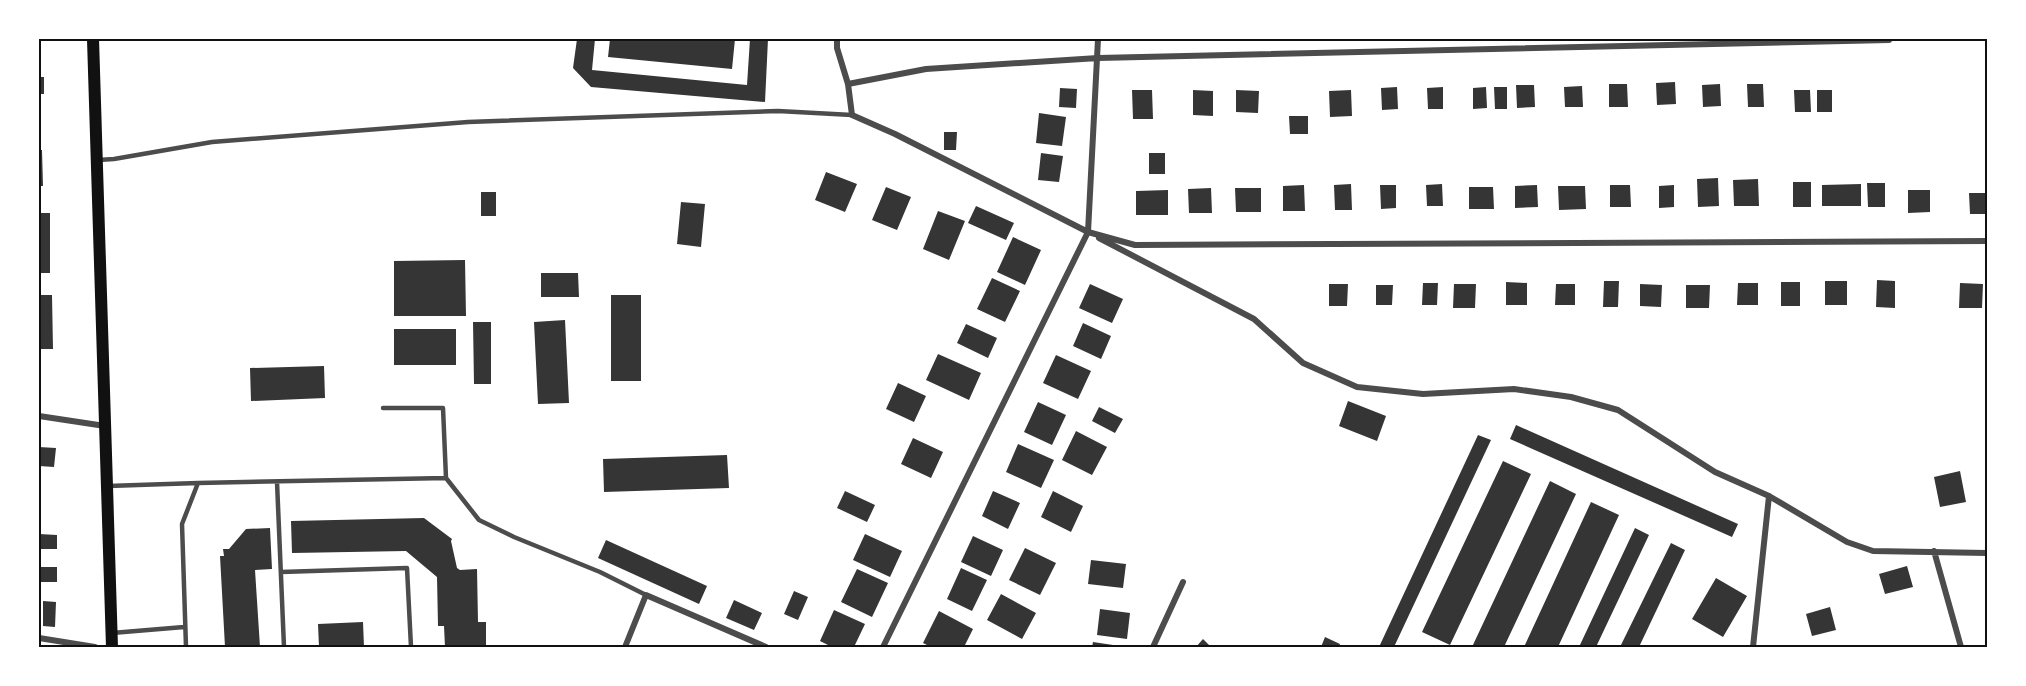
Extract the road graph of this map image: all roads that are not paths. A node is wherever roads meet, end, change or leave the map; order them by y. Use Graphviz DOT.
graph roads {
  1 [pos="93,39"];
  2 [pos="837,39"];
  3 [pos="1098,39"];
  4 [pos="1486,39"];
  5 [pos="1889,39"];
  6 [pos="1486,49"];
  7 [pos="1098,58"];
  8 [pos="848,84"];
  9 [pos="852,115"];
  10 [pos="96,160"];
  11 [pos="1088,232"];
  12 [pos="1987,241"];
  13 [pos="383,408"];
  14 [pos="39,416"];
  15 [pos="105,426"];
  16 [pos="446,478"];
  17 [pos="277,482"];
  18 [pos="198,483"];
  19 [pos="107,486"];
  20 [pos="1769,496"];
  21 [pos="1934,551"];
  22 [pos="1987,553"];
  23 [pos="281,572"];
  24 [pos="1183,582"];
  25 [pos="646,595"];
  26 [pos="184,627"];
  27 [pos="112,633"];
  28 [pos="39,638"];
  29 [pos="95,647"];
  30 [pos="112,647"];
  31 [pos="186,647"];
  32 [pos="284,647"];
  33 [pos="411,647"];
  34 [pos="626,647"];
  35 [pos="766,647"];
  36 [pos="883,647"];
  37 [pos="1153,647"];
  38 [pos="1753,647"];
  39 [pos="1961,647"];
  1 -- 10 [label="main road"];
  2 -- 8 [label="street"];
  3 -- 7 [label="street"];
  4 -- 6 [label="street"];
  5 -- 6 [label="street"];
  6 -- 7 [label="street"];
  7 -- 8 [label="street"];
  7 -- 11 [label="street"];
  8 -- 9 [label="street"];
  9 -- 10 [label="lane"];
  9 -- 11 [label="street"];
  10 -- 15 [label="main road"];
  11 -- 12 [label="street"];
  11 -- 20 [label="street"];
  11 -- 36 [label="street"];
  13 -- 16 [label="lane"];
  14 -- 15 [label="street"];
  15 -- 19 [label="main road"];
  16 -- 17 [label="lane"];
  16 -- 25 [label="lane"];
  17 -- 18 [label="lane"];
  17 -- 23 [label="lane"];
  18 -- 19 [label="lane"];
  18 -- 26 [label="lane"];
  19 -- 27 [label="main road"];
  20 -- 21 [label="street"];
  20 -- 38 [label="street"];
  21 -- 22 [label="street"];
  21 -- 39 [label="street"];
  23 -- 32 [label="lane"];
  23 -- 33 [label="lane"];
  24 -- 37 [label="street"];
  25 -- 34 [label="street"];
  25 -- 35 [label="street"];
  26 -- 27 [label="lane"];
  26 -- 31 [label="lane"];
  27 -- 30 [label="main road"];
  28 -- 29 [label="street"];
}
